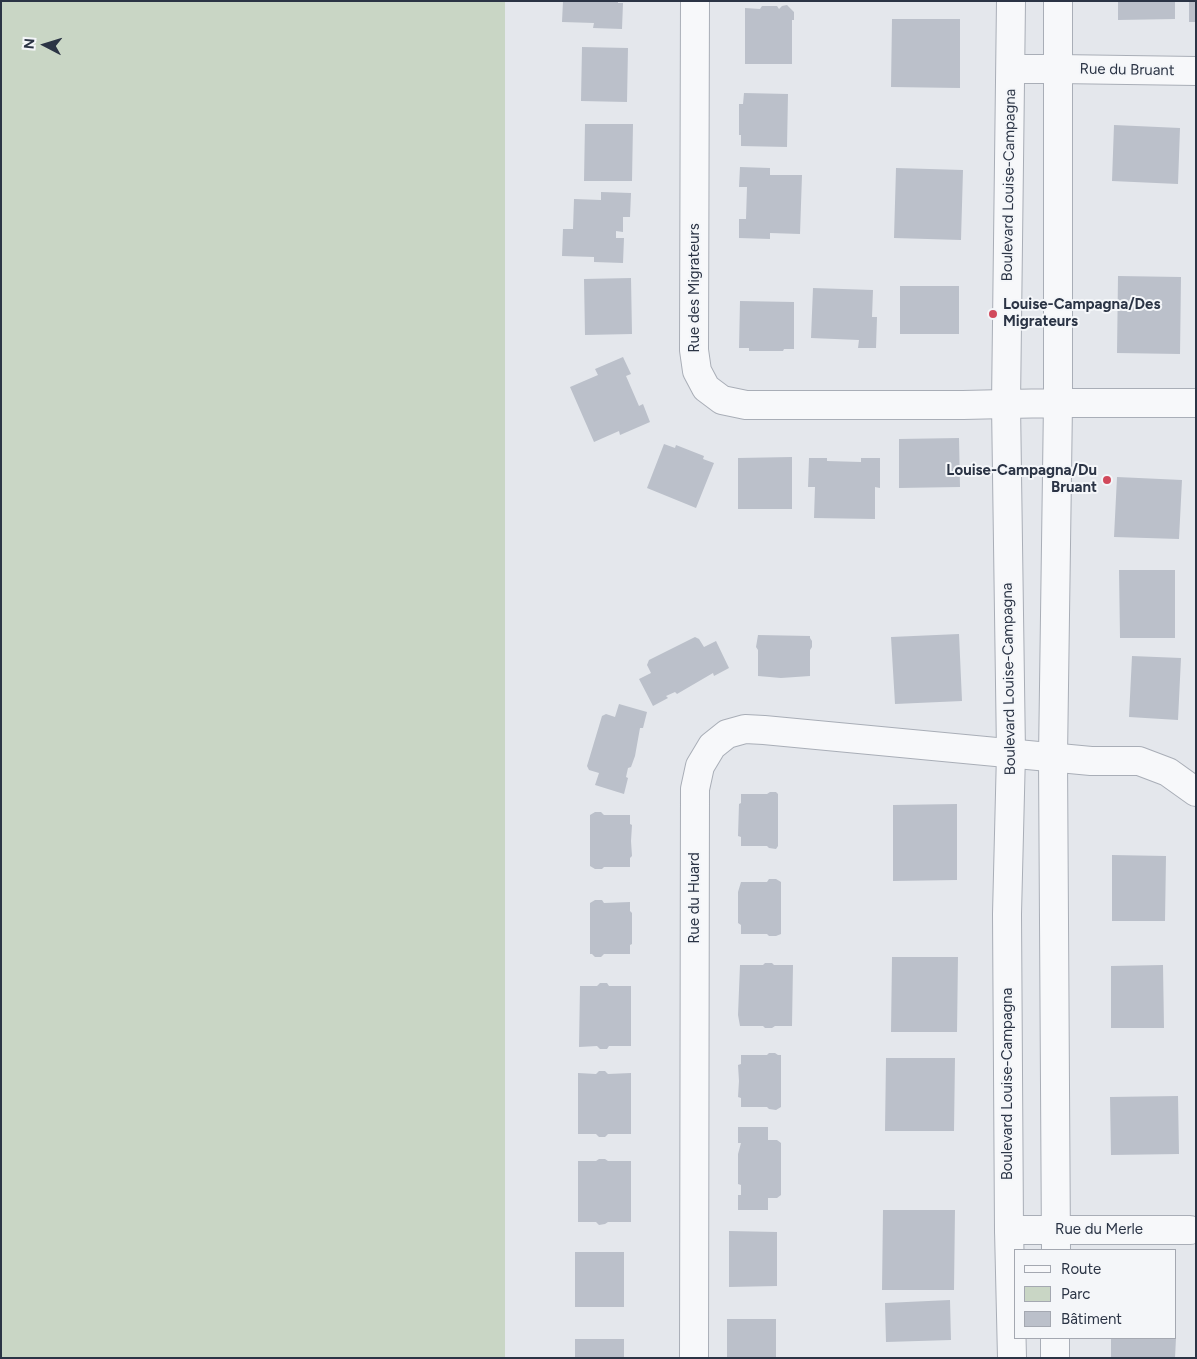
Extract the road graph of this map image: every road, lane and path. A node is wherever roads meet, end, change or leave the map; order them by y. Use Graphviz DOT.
graph roads {
  1 [pos="695,1"];
  2 [pos="1011,1"];
  3 [pos="1058,1"];
  4 [pos="1011,68"];
  5 [pos="1058,69"];
  6 [pos="1196,71"];
  7 [pos="1058,403"];
  8 [pos="1196,403"];
  9 [pos="1006,404"];
  10 [pos="1011,753"];
  11 [pos="1053,757"];
  12 [pos="1196,792"];
  13 [pos="1009,1230"];
  14 [pos="1190,1230"];
  15 [pos="1056,1240"];
  16 [pos="1055,1339"];
  17 [pos="694,1358"];
  18 [pos="1012,1358"];
  19 [pos="1055,1358"];
  1 -- 9 [label="street, Rue des Migrateurs"];
  2 -- 4 [label="street, Boulevard Louise-Campagna"];
  3 -- 5 [label="street"];
  4 -- 5 [label="street, Rue du Bruant"];
  4 -- 9 [label="street, Boulevard Louise-Campagna"];
  5 -- 6 [label="street, Rue du Bruant"];
  5 -- 7 [label="street"];
  7 -- 8 [label="street"];
  7 -- 9 [label="street, Rue des Migrateurs"];
  7 -- 11 [label="street"];
  9 -- 10 [label="street, Boulevard Louise-Campagna"];
  10 -- 11 [label="street, Rue du Huard"];
  10 -- 13 [label="street, Boulevard Louise-Campagna"];
  10 -- 17 [label="street, Rue du Huard"];
  11 -- 12 [label="street, Rue du Huard"];
  11 -- 15 [label="street"];
  13 -- 15 [label="street, Rue du Merle"];
  13 -- 18 [label="street, Boulevard Louise-Campagna"];
  14 -- 15 [label="street, Rue du Merle"];
  16 -- 19 [label="street"];
}
